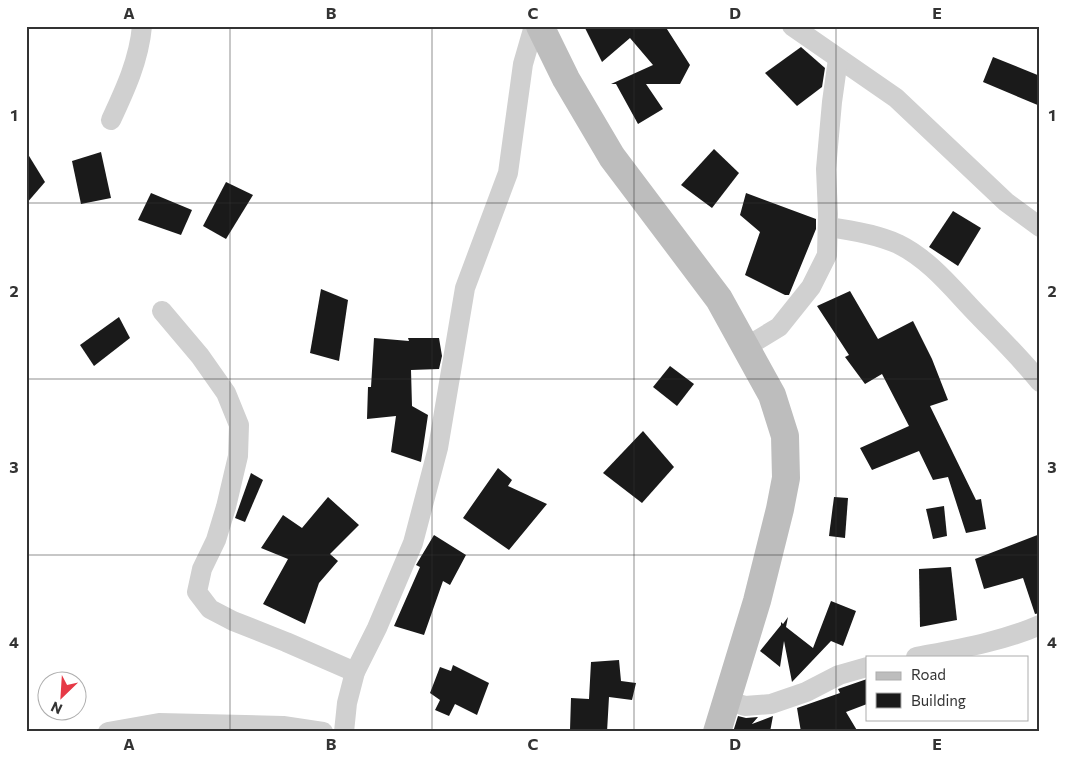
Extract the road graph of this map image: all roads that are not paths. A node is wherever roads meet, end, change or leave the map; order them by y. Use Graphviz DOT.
graph roads {
  1 [pos="142,26"];
  2 [pos="534,26"];
  3 [pos="540,26"];
  4 [pos="792,26"];
  5 [pos="838,59"];
  6 [pos="111,120"];
  7 [pos="828,227"];
  8 [pos="1040,227"];
  9 [pos="162,311"];
  10 [pos="746,347"];
  11 [pos="1040,382"];
  12 [pos="1040,626"];
  13 [pos="921,656"];
  14 [pos="866,667"];
  15 [pos="355,672"];
  16 [pos="726,700"];
  17 [pos="108,732"];
  18 [pos="323,732"];
  19 [pos="344,732"];
  20 [pos="717,732"];
  1 -- 6 [label="street"];
  2 -- 15 [label="street"];
  3 -- 10 [label="main road"];
  4 -- 5 [label="street"];
  5 -- 7 [label="street"];
  5 -- 8 [label="street"];
  7 -- 10 [label="street"];
  7 -- 11 [label="street"];
  9 -- 15 [label="street"];
  10 -- 16 [label="main road"];
  12 -- 13 [label="street"];
  14 -- 16 [label="street"];
  15 -- 19 [label="street"];
  16 -- 20 [label="main road"];
  17 -- 18 [label="street"];
}
